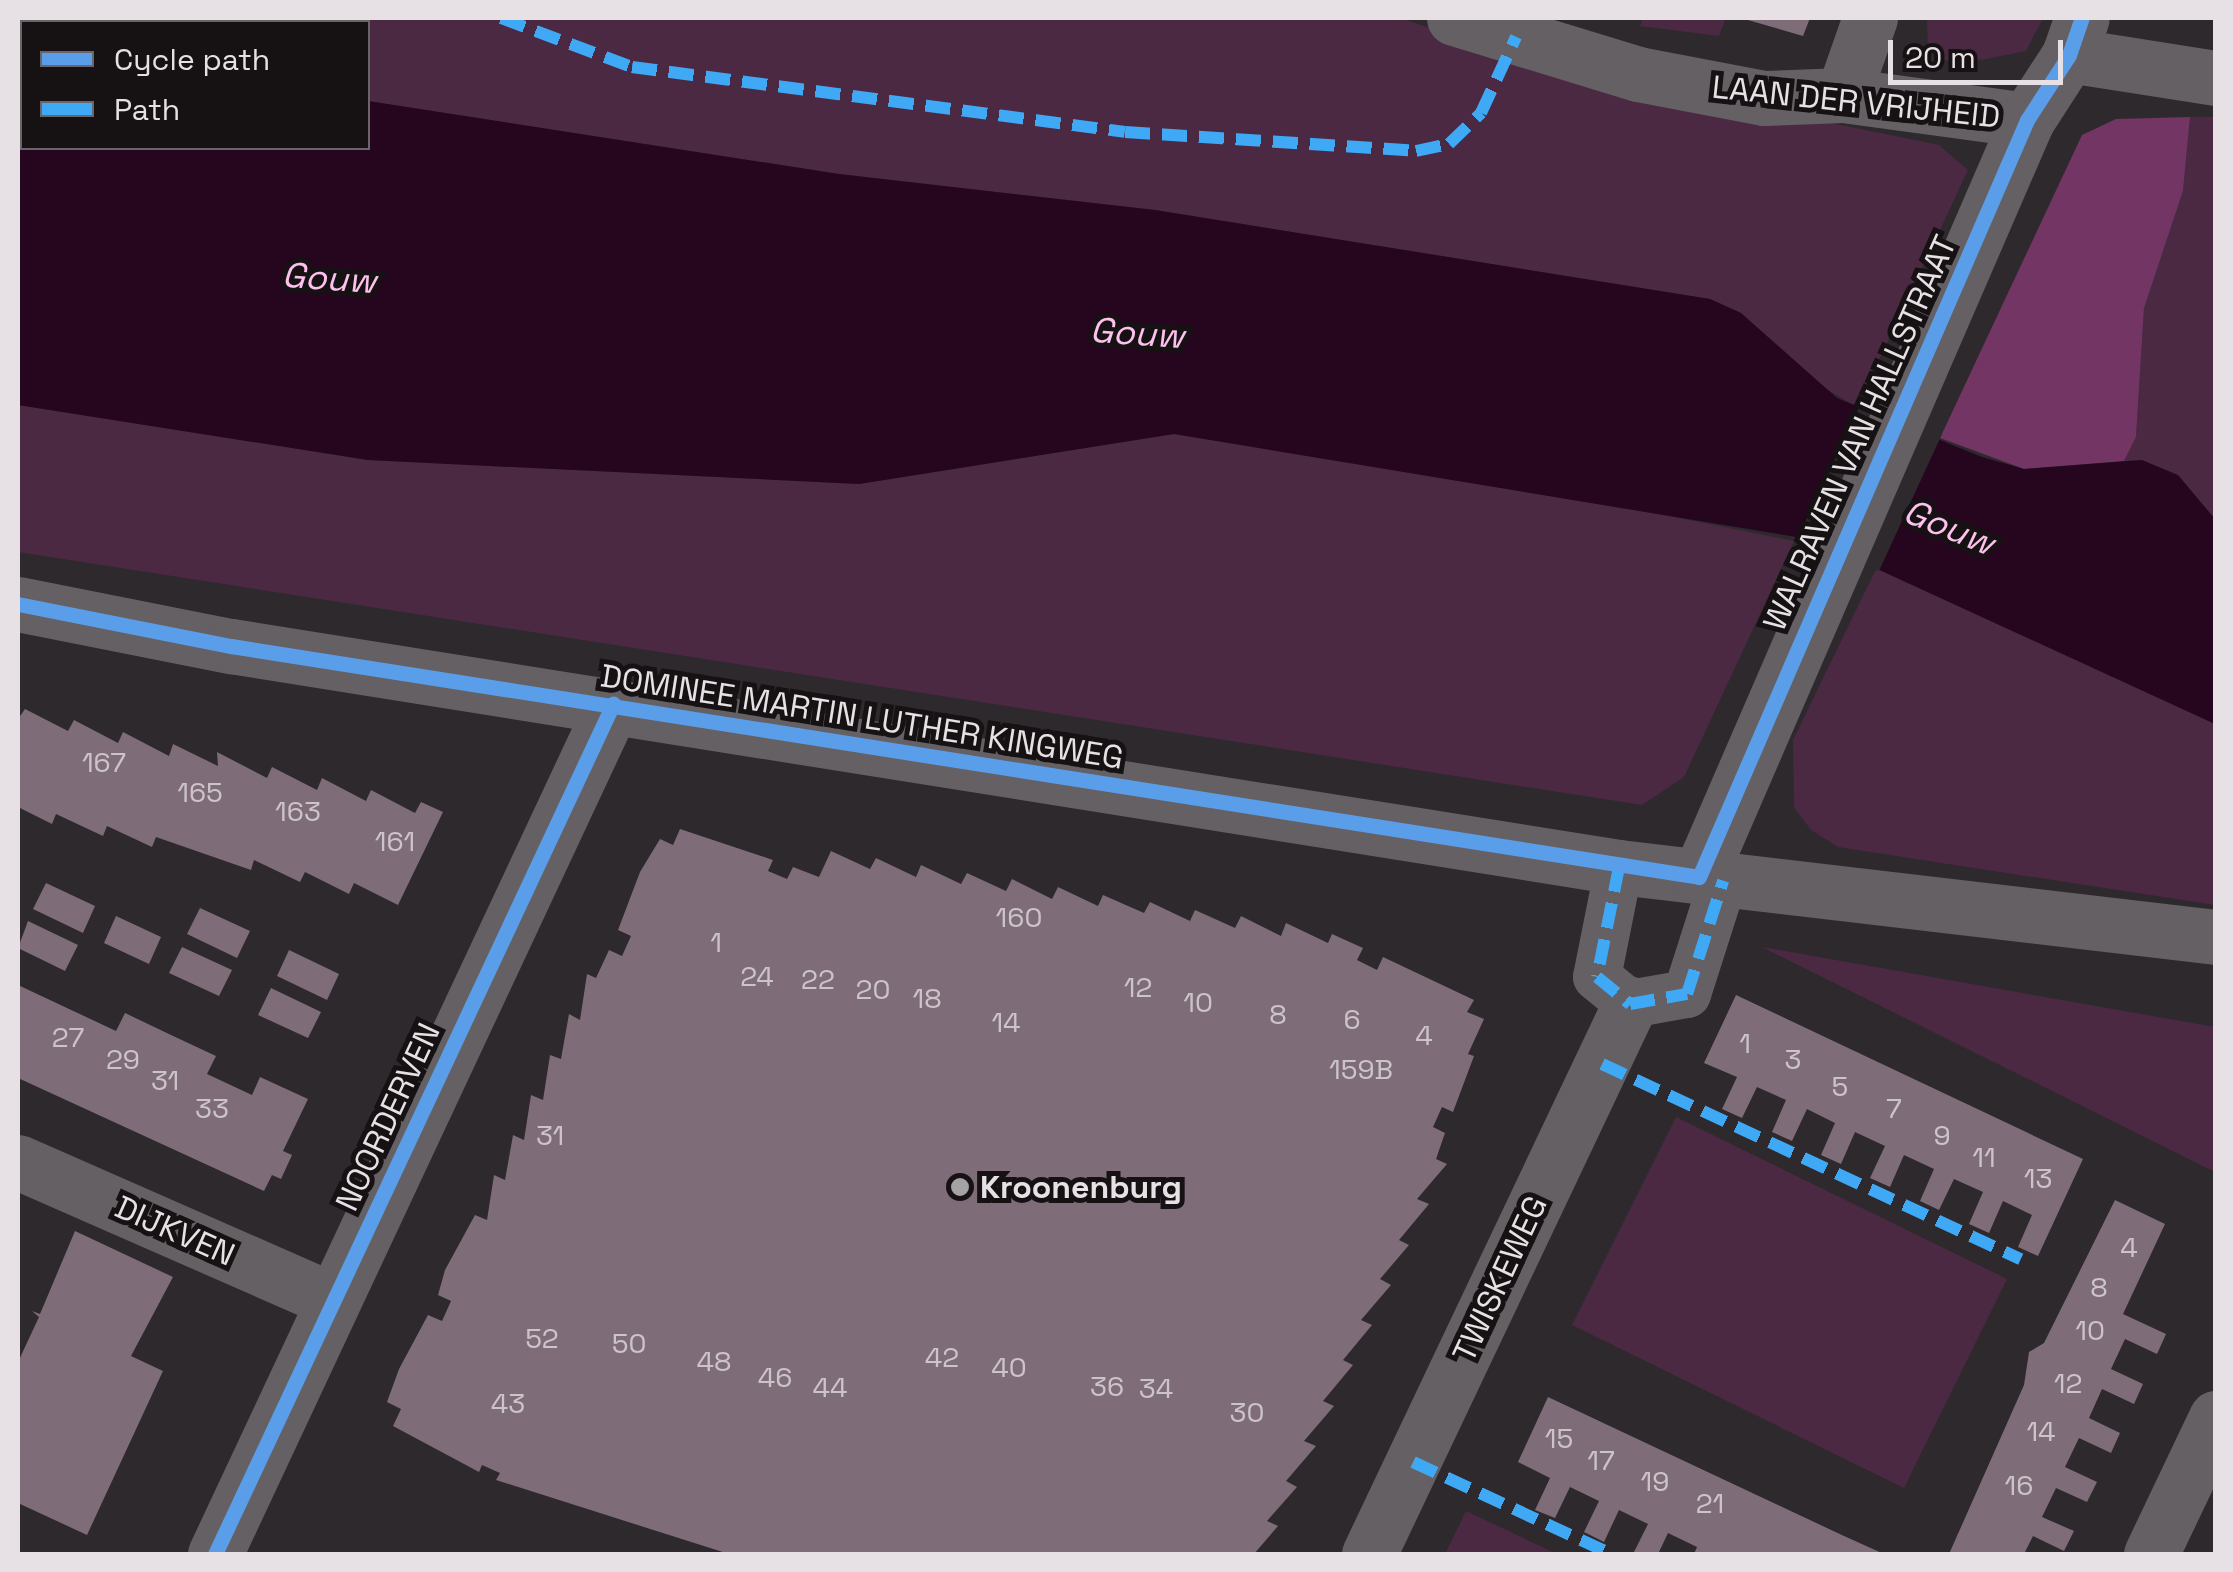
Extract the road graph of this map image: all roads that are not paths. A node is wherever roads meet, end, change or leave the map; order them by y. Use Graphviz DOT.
graph roads {
  1 [pos="1454,18"];
  2 [pos="1870,18"];
  3 [pos="2075,36"];
  4 [pos="2216,78"];
  5 [pos="1843,95"];
  6 [pos="2027,120"];
  7 [pos="18,604"];
  8 [pos="612,704"];
  9 [pos="1619,867"];
  10 [pos="1711,879"];
  11 [pos="2216,937"];
  12 [pos="1630,1004"];
  13 [pos="18,1162"];
  14 [pos="332,1300"];
  15 [pos="2216,1418"];
  16 [pos="215,1554"];
  17 [pos="1369,1554"];
  18 [pos="2151,1554"];
  1 -- 5 [label="street, LAAN DER VRIJHEID"];
  2 -- 5 [label="street"];
  3 -- 4 [label="street"];
  3 -- 6 [label="street, WALRAVEN VAN HALLSTRAAT"];
  5 -- 6 [label="street, LAAN DER VRIJHEID"];
  6 -- 10 [label="street, WALRAVEN VAN HALLSTRAAT"];
  7 -- 8 [label="street, DOMINEE MARTIN LUTHER KINGWEG"];
  8 -- 9 [label="street, DOMINEE MARTIN LUTHER KINGWEG"];
  8 -- 14 [label="street, NOORDERVEN"];
  9 -- 10 [label="street, DOMINEE MARTIN LUTHER KINGWEG"];
  9 -- 12 [label="street"];
  10 -- 11 [label="street, DOMINEE MARTIN LUTHER KINGWEG"];
  10 -- 12 [label="street"];
  12 -- 17 [label="street, TWISKEWEG"];
  13 -- 14 [label="street, DIJKVEN"];
  14 -- 16 [label="street, NOORDERVEN"];
  15 -- 18 [label="street"];
}
